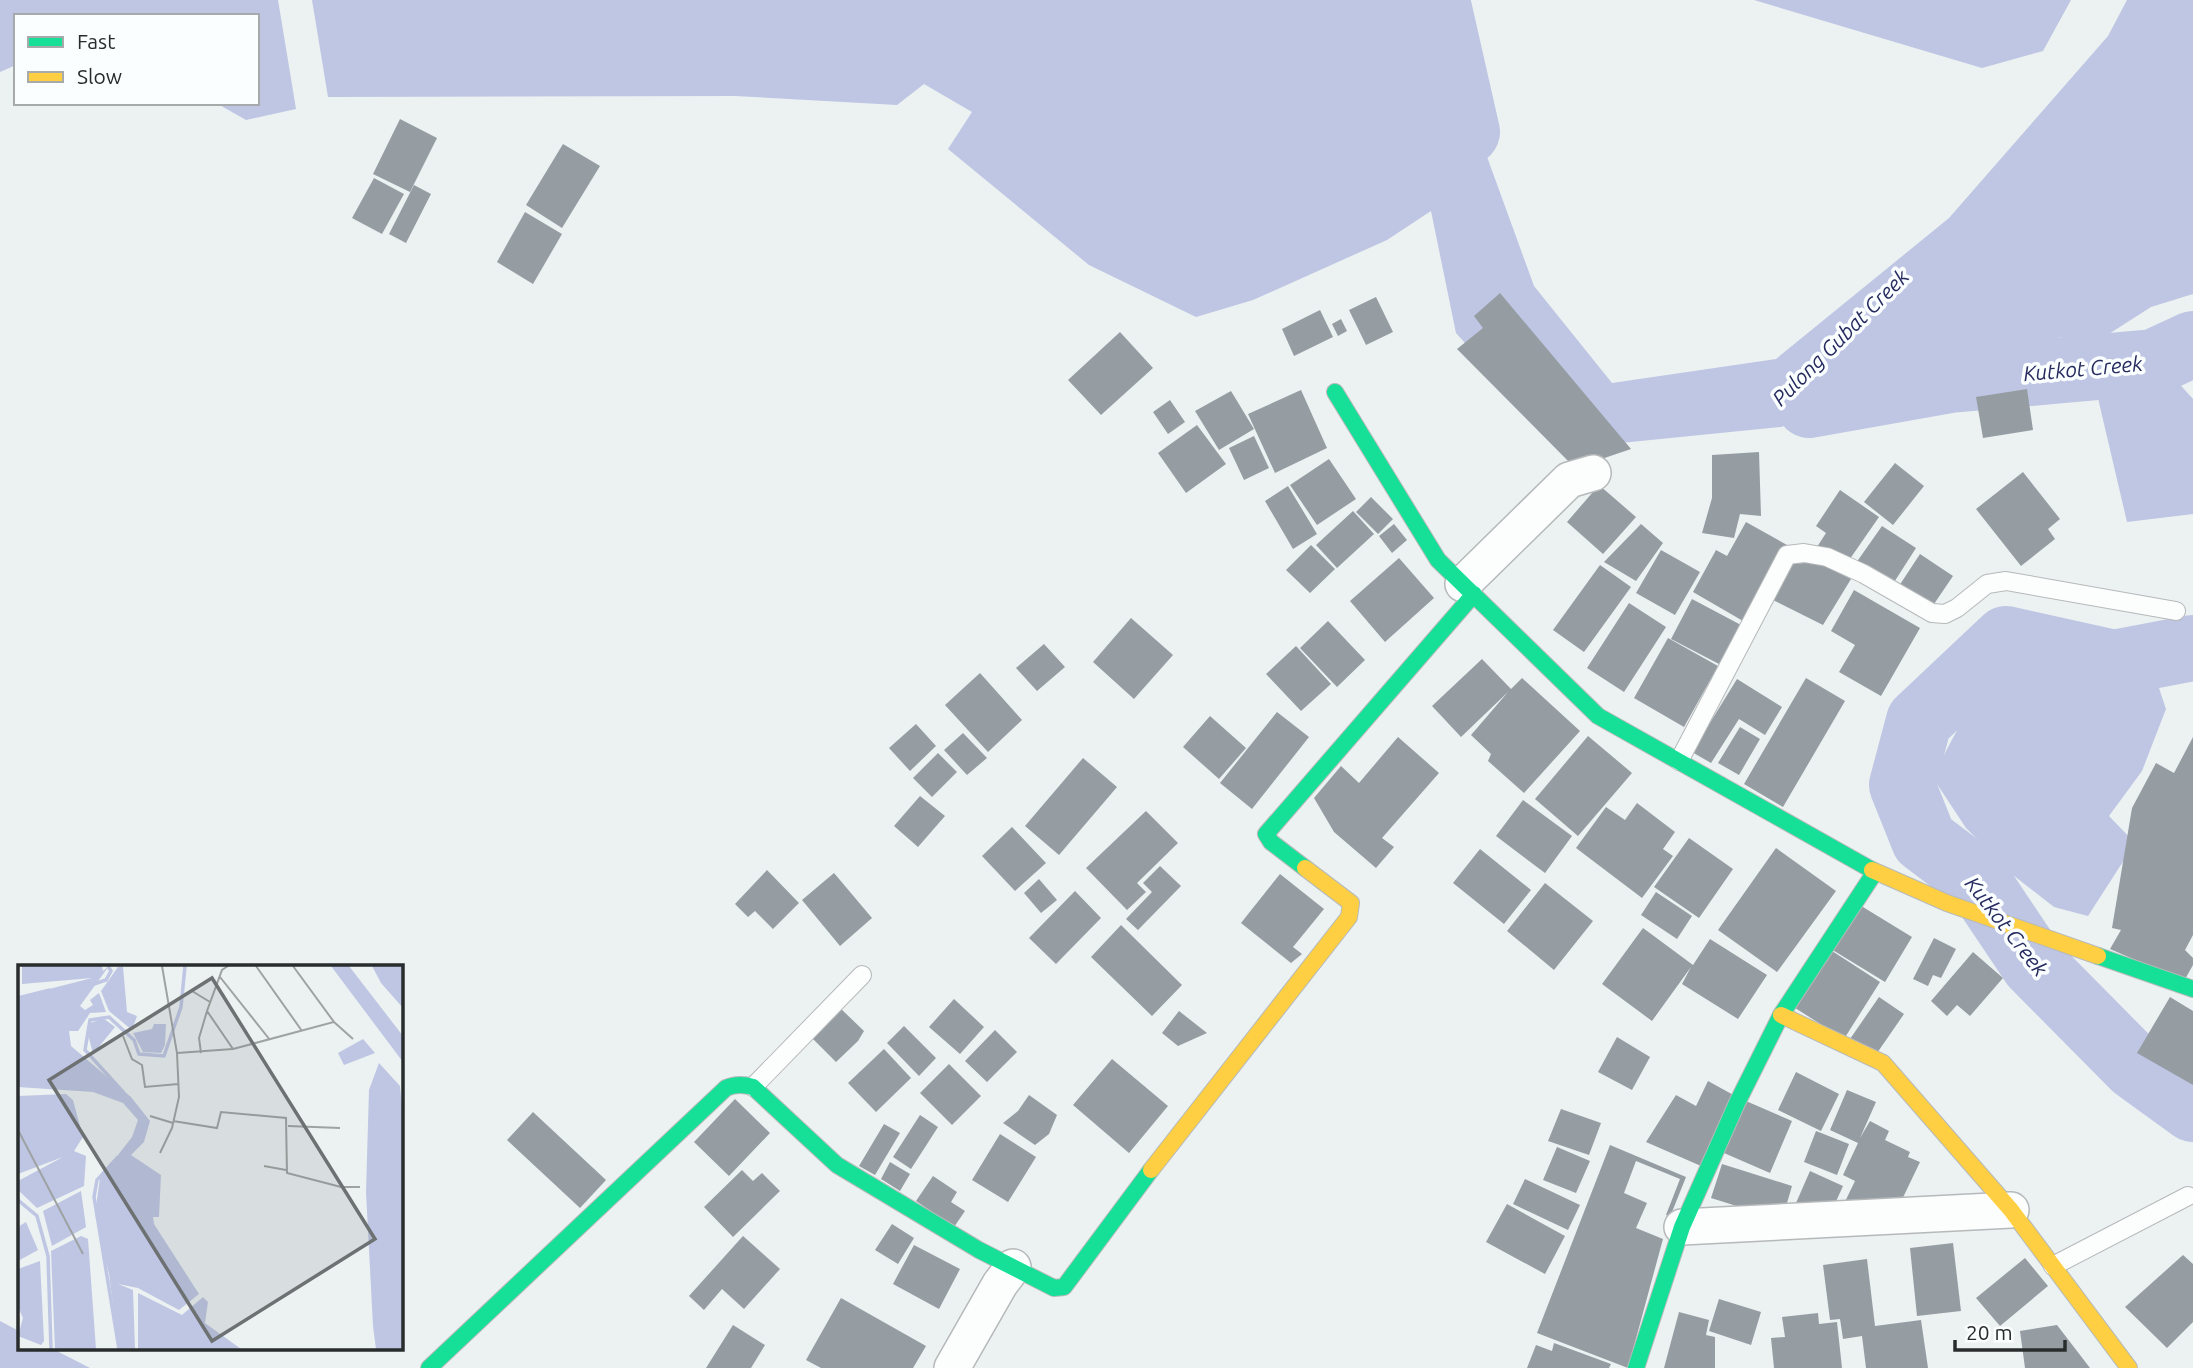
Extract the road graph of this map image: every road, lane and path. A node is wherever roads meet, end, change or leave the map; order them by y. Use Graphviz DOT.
graph roads {
  1 [pos="1335,392"];
  2 [pos="1592,473"];
  3 [pos="1468,589"];
  4 [pos="2176,611"];
  5 [pos="1679,761"];
  6 [pos="1874,872"];
  7 [pos="862,975"];
  8 [pos="2191,988"];
  9 [pos="1781,1015"];
  10 [pos="753,1087"];
  11 [pos="2188,1196"];
  12 [pos="2011,1210"];
  13 [pos="1682,1227"];
  14 [pos="2053,1266"];
  15 [pos="1013,1267"];
  16 [pos="429,1368"];
  17 [pos="952,1368"];
  18 [pos="1636,1368"];
  19 [pos="2129,1368"];
  1 -- 3 [label="street"];
  2 -- 3 [label="street"];
  3 -- 5 [label="street"];
  3 -- 15 [label="street"];
  4 -- 5 [label="lane"];
  5 -- 6 [label="street"];
  6 -- 8 [label="street"];
  6 -- 9 [label="street"];
  7 -- 10 [label="lane"];
  9 -- 12 [label="street"];
  9 -- 13 [label="street"];
  10 -- 15 [label="street"];
  10 -- 16 [label="street"];
  11 -- 14 [label="lane"];
  12 -- 13 [label="street"];
  12 -- 14 [label="street"];
  13 -- 18 [label="street"];
  14 -- 19 [label="street"];
  15 -- 17 [label="street"];
}
